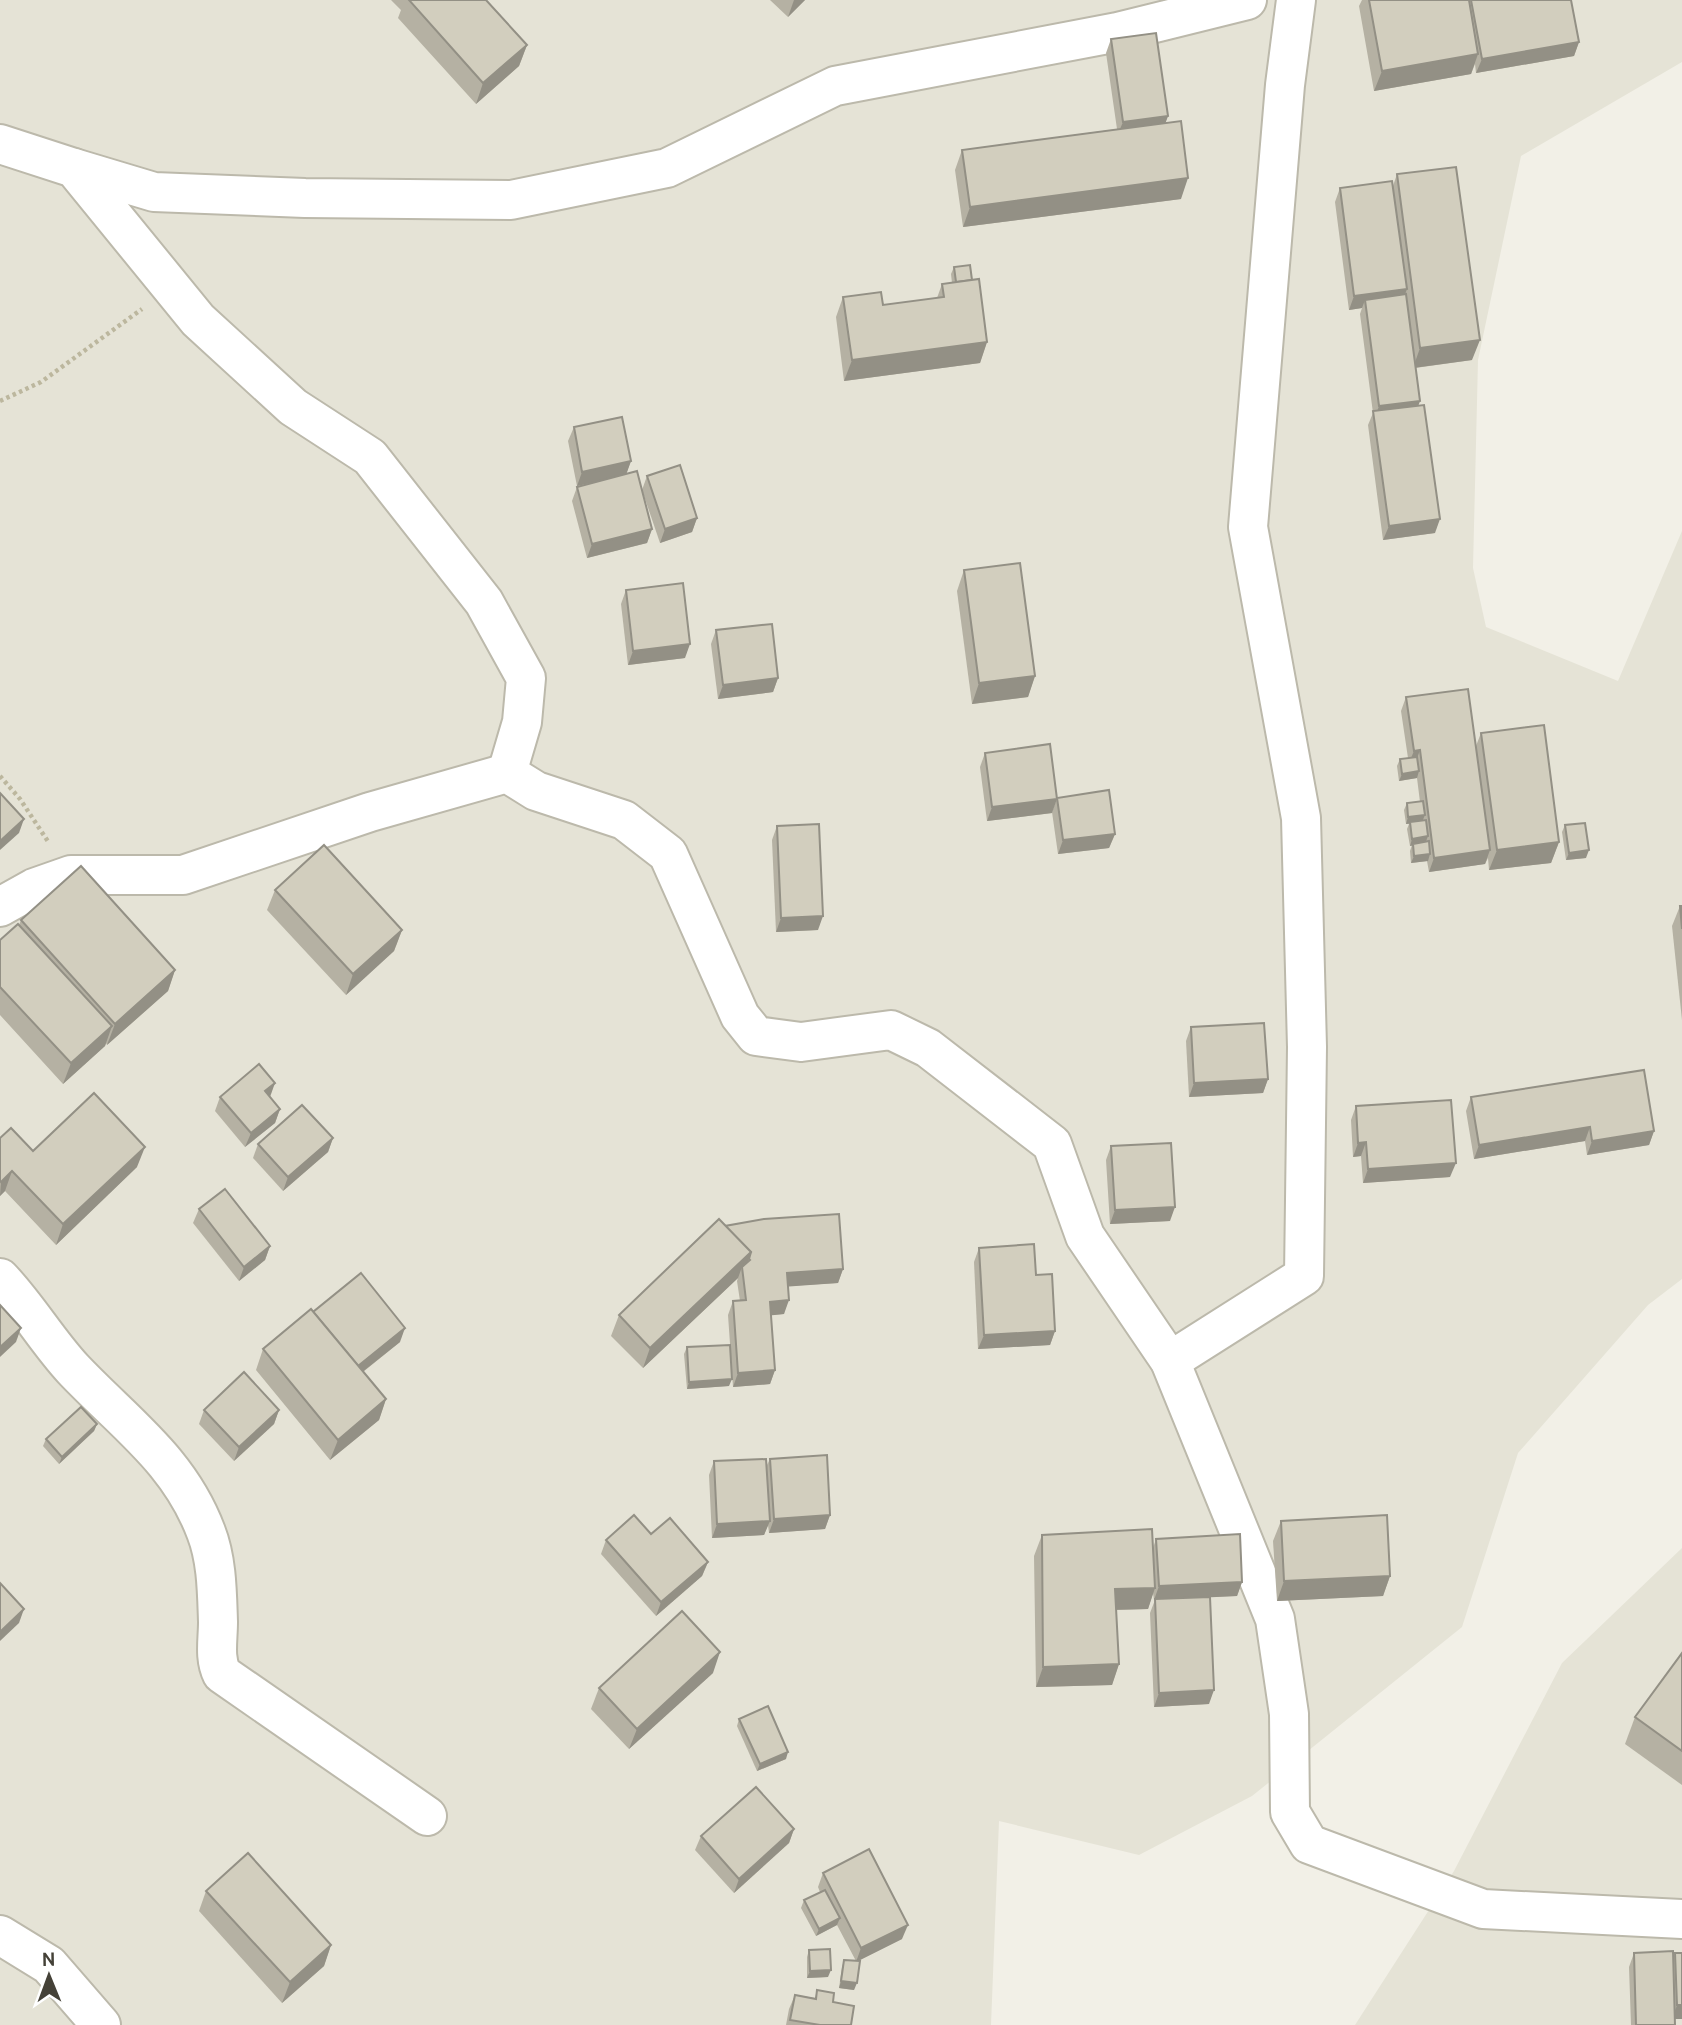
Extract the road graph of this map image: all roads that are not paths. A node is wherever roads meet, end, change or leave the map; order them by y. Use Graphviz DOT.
graph roads {
  1 [pos="1247,0"];
  2 [pos="1296,0"];
  3 [pos="0,144"];
  4 [pos="74,168"];
  5 [pos="506,773"];
  6 [pos="0,907"];
  7 [pos="0,1278"];
  8 [pos="1170,1361"];
  9 [pos="427,1816"];
  10 [pos="1682,1919"];
  11 [pos="0,1935"];
  12 [pos="101,2025"];
  1 -- 4 [label="street"];
  2 -- 8 [label="street"];
  3 -- 4 [label="street"];
  4 -- 5 [label="street"];
  5 -- 6 [label="street"];
  5 -- 8 [label="street"];
  7 -- 9 [label="street"];
  8 -- 10 [label="street"];
  11 -- 12 [label="street"];
}
